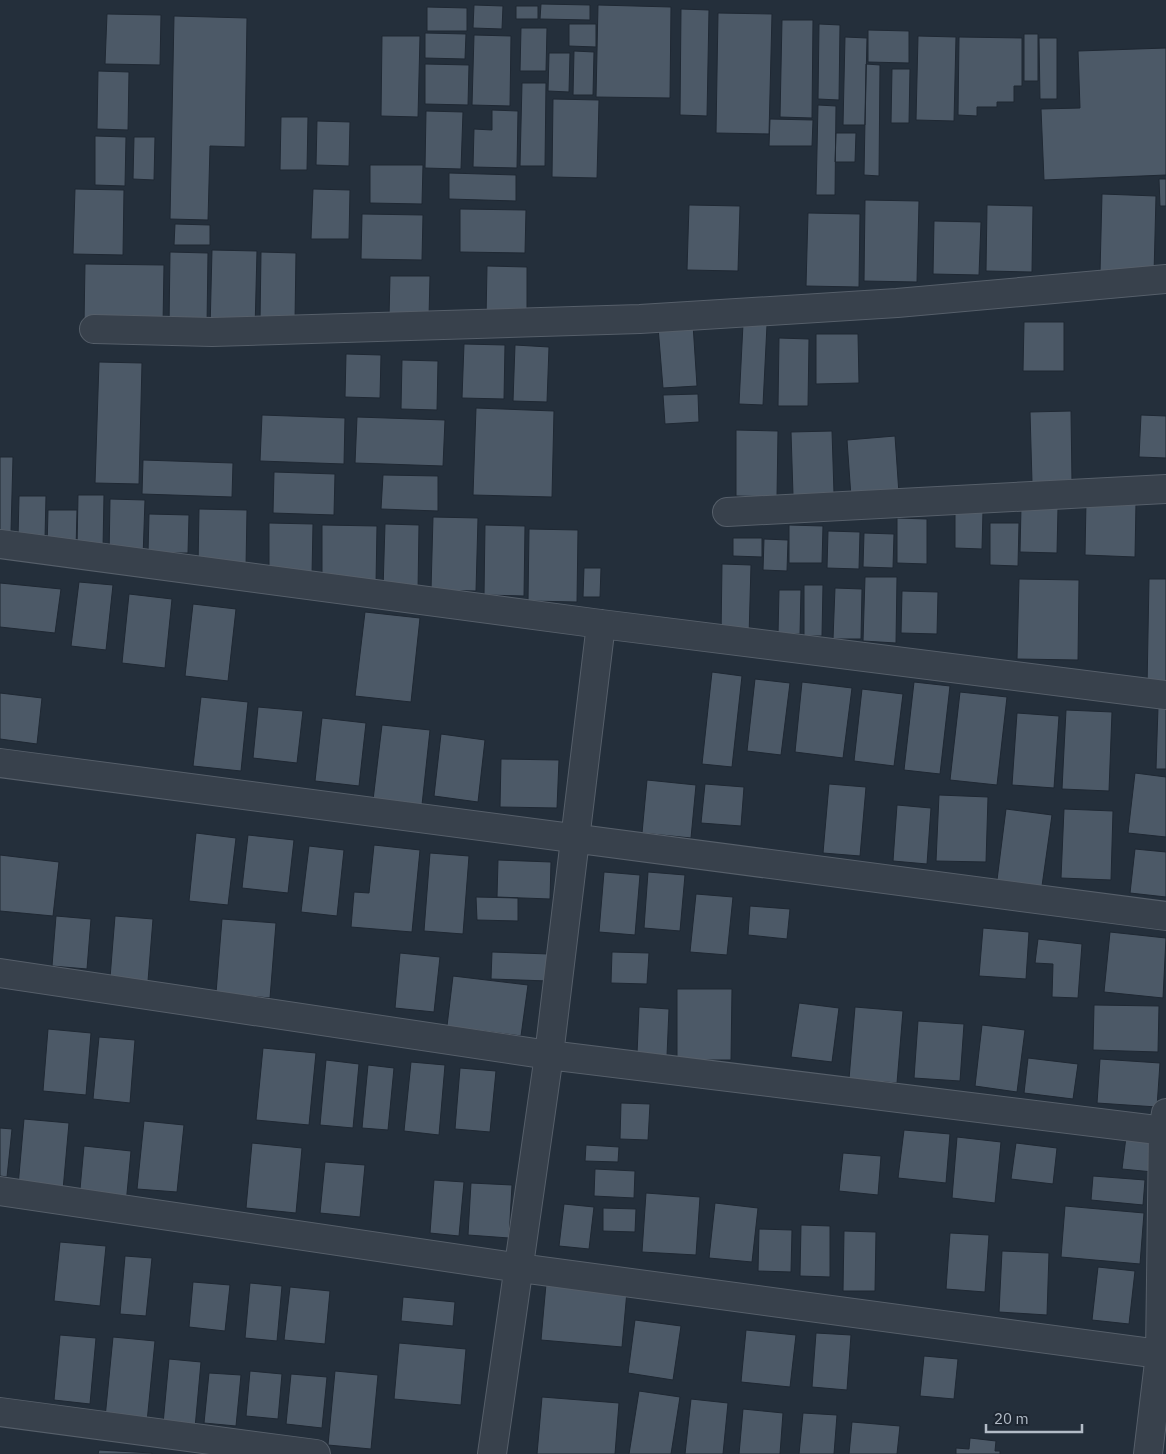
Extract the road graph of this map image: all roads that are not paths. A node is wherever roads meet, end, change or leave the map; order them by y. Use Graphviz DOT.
graph roads {
  1 [pos="1166,279"];
  2 [pos="94,329"];
  3 [pos="1166,489"];
  4 [pos="727,512"];
  5 [pos="0,544"];
  6 [pos="601,624"];
  7 [pos="1166,695"];
  8 [pos="0,763"];
  9 [pos="577,838"];
  10 [pos="1166,916"];
  11 [pos="0,973"];
  12 [pos="549,1055"];
  13 [pos="1165,1124"];
  14 [pos="0,1191"];
  15 [pos="520,1268"];
  16 [pos="1163,1355"];
  17 [pos="0,1412"];
  18 [pos="316,1454"];
  19 [pos="492,1454"];
  20 [pos="1148,1454"];
  1 -- 2 [label="street"];
  3 -- 4 [label="street"];
  5 -- 6 [label="street"];
  6 -- 7 [label="street"];
  6 -- 9 [label="street"];
  8 -- 9 [label="street"];
  9 -- 10 [label="street"];
  9 -- 12 [label="street"];
  11 -- 12 [label="street"];
  12 -- 13 [label="street"];
  12 -- 15 [label="street"];
  13 -- 16 [label="street"];
  14 -- 15 [label="street"];
  15 -- 16 [label="street"];
  15 -- 19 [label="street"];
  16 -- 20 [label="street"];
  17 -- 18 [label="street"];
}
